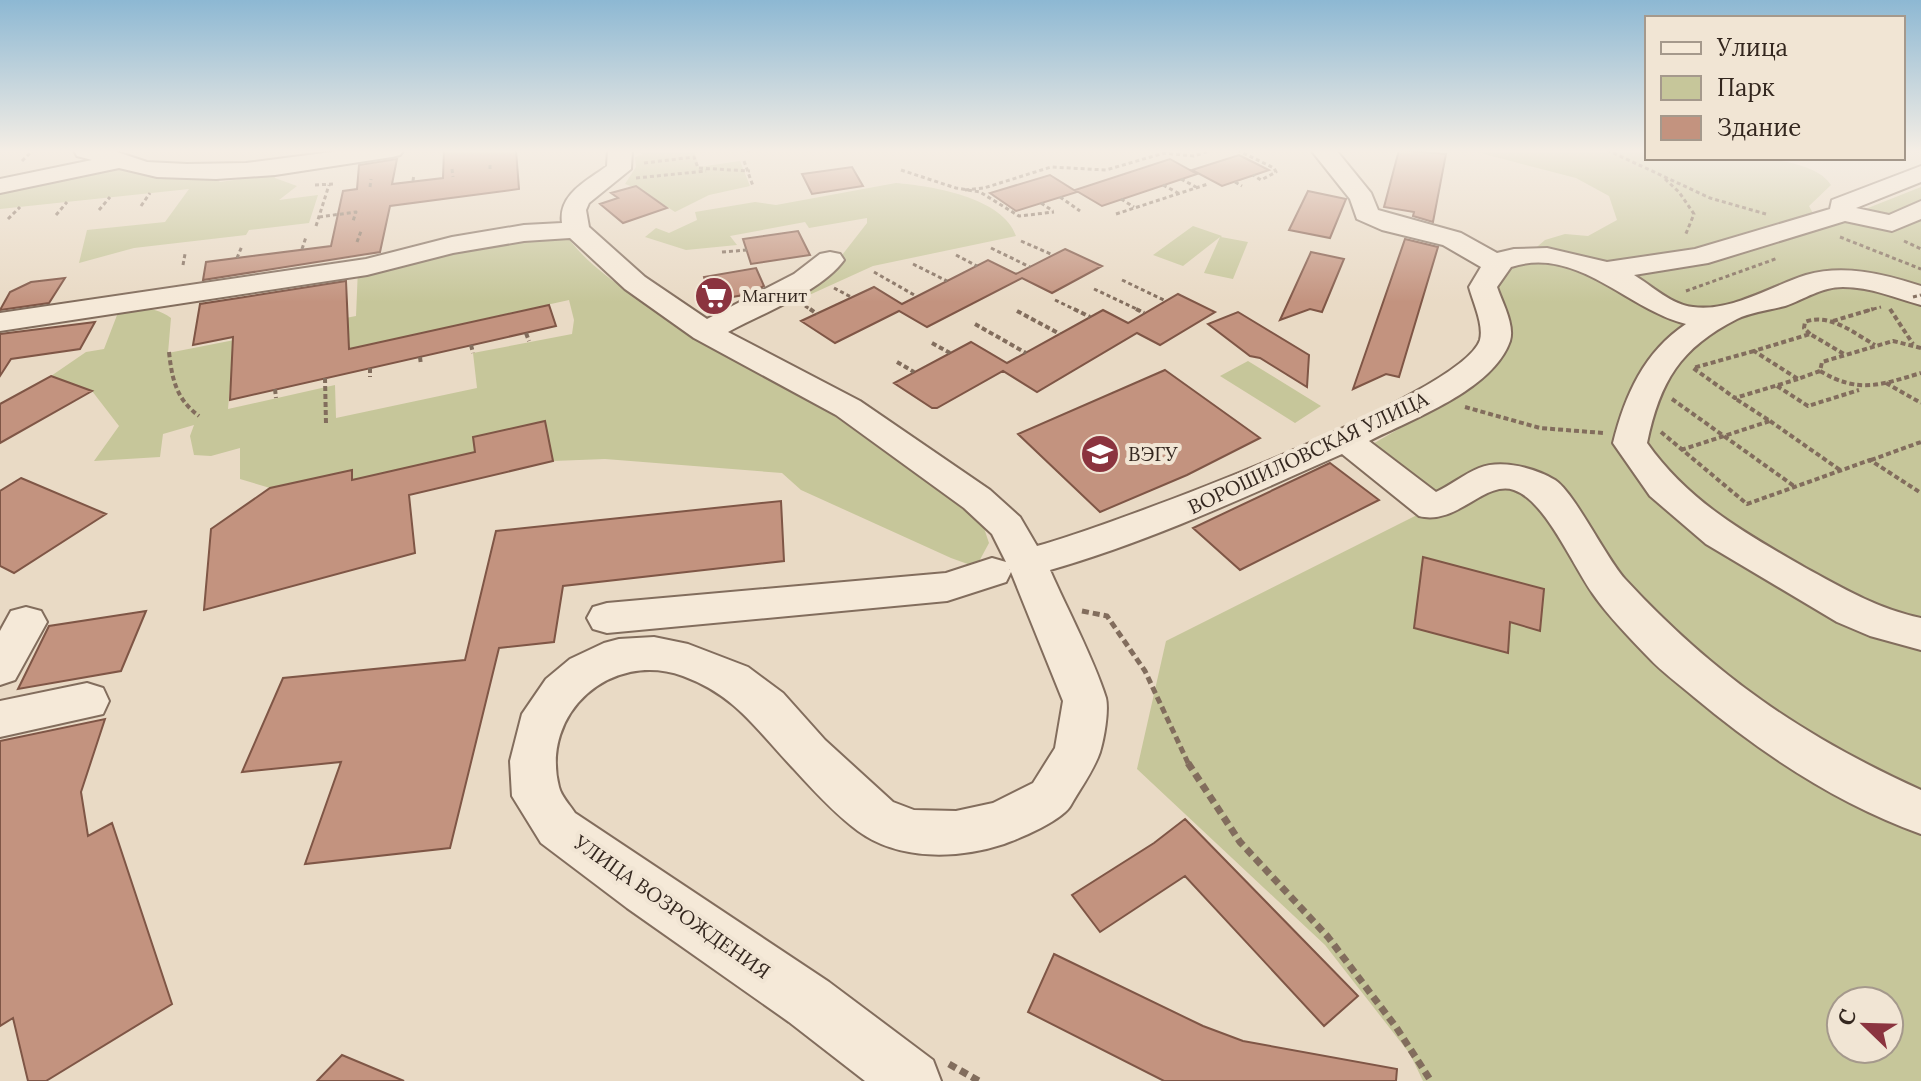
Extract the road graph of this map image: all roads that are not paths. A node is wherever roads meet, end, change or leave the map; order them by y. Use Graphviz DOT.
graph roads {
  1 [pos="578,200"];
  2 [pos="1363,200"];
  3 [pos="1852,200"];
  4 [pos="1921,209"];
  5 [pos="1844,213"];
  6 [pos="576,230"];
  7 [pos="1495,263"];
  8 [pos="1606,271"];
  9 [pos="831,273"];
  10 [pos="1918,296"];
  11 [pos="1740,309"];
  12 [pos="0,322"];
  13 [pos="705,332"];
  14 [pos="1345,439"];
  15 [pos="1010,568"];
  16 [pos="607,618"];
  17 [pos="26,622"];
  18 [pos="1921,634"];
  19 [pos="0,668"];
  20 [pos="87,701"];
  21 [pos="0,719"];
  22 [pos="1921,813"];
  23 [pos="926,1070"];
  1 -- 6 [label="street"];
  2 -- 7 [label="street"];
  3 -- 5 [label="street"];
  4 -- 5 [label="street"];
  5 -- 8 [label="street"];
  6 -- 12 [label="street"];
  6 -- 13 [label="street, УЛИЦА ВОЗРОЖДЕНИЯ"];
  7 -- 8 [label="street"];
  7 -- 14 [label="street, ВОРОШИЛОВСКАЯ УЛИЦА"];
  8 -- 11 [label="street"];
  9 -- 13 [label="street"];
  10 -- 11 [label="street"];
  11 -- 18 [label="street"];
  13 -- 15 [label="street, УЛИЦА ВОЗРОЖДЕНИЯ"];
  14 -- 15 [label="street, ВОРОШИЛОВСКАЯ УЛИЦА"];
  14 -- 22 [label="street"];
  15 -- 16 [label="street, ВОРОШИЛОВСКАЯ УЛИЦА"];
  15 -- 23 [label="street, УЛИЦА ВОЗРОЖДЕНИЯ"];
  17 -- 19 [label="street"];
  20 -- 21 [label="street"];
}
